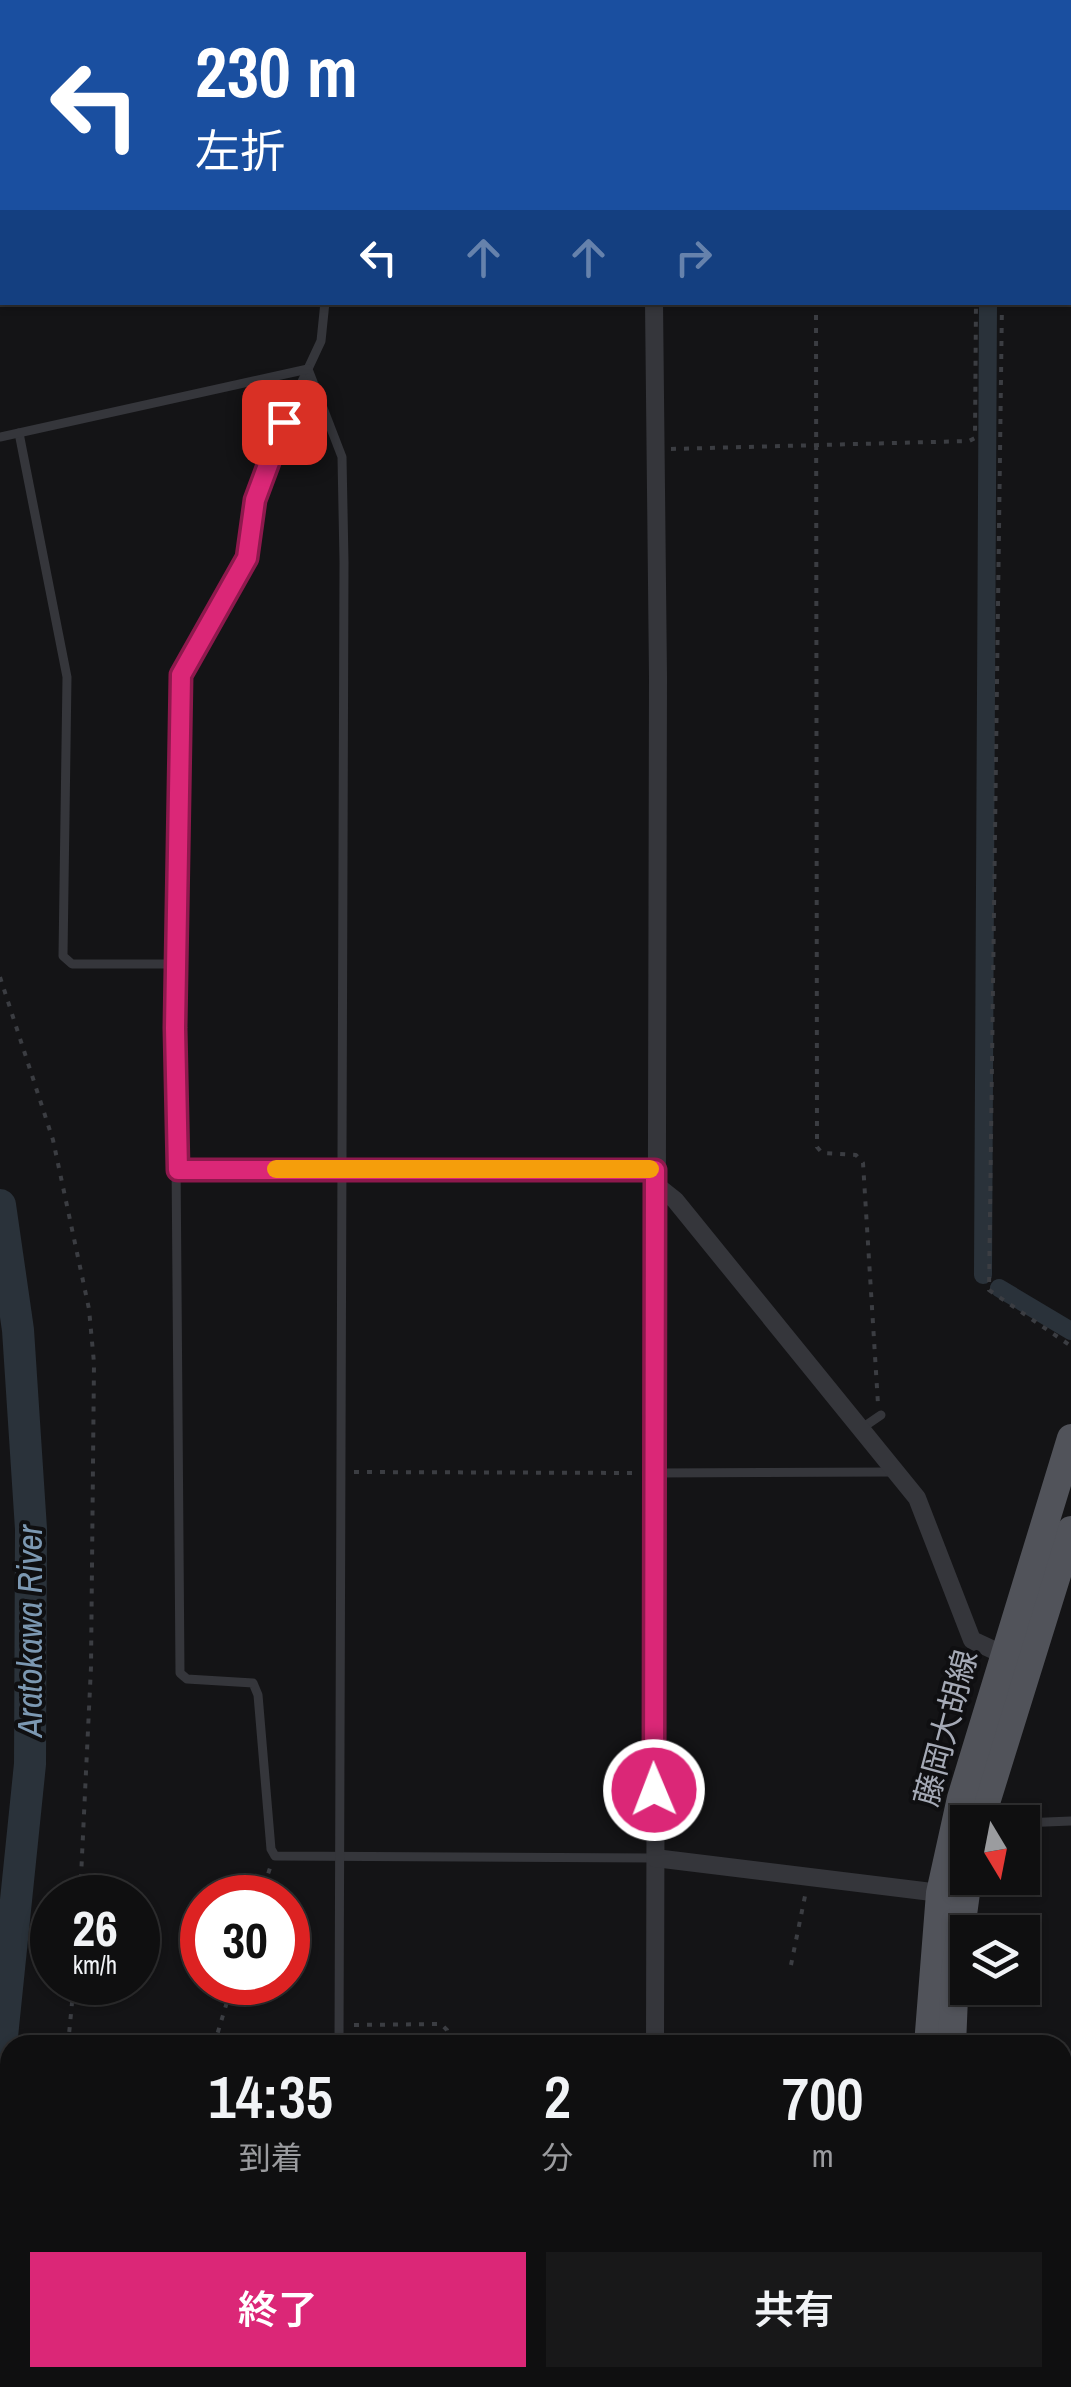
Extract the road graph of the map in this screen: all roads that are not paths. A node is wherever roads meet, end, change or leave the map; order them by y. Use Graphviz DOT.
graph roads {
  1 [pos="325,305"];
  2 [pos="654,305"];
  3 [pos="308,369"];
  4 [pos="20,432"];
  5 [pos="0,437"];
  6 [pos="176,964"];
  7 [pos="342,1169"];
  8 [pos="178,1170"];
  9 [pos="655,1177"];
  10 [pos="881,1415"];
  11 [pos="862,1428"];
  12 [pos="1071,1438"];
  13 [pos="897,1472"];
  14 [pos="654,1473"];
  15 [pos="1071,1530"];
  16 [pos="1002,1654"];
  17 [pos="988,1805"];
  18 [pos="1071,1822"];
  19 [pos="1040,1823"];
  20 [pos="655,1858"];
  21 [pos="339,1859"];
  22 [pos="940,1892"];
  23 [pos="966,1895"];
  24 [pos="339,2035"];
  25 [pos="656,2035"];
  26 [pos="929,2035"];
  27 [pos="952,2035"];
  1 -- 3 [label="lane"];
  2 -- 9 [label="street"];
  3 -- 4 [label="lane"];
  3 -- 6 [label="lane"];
  3 -- 7 [label="lane"];
  4 -- 5 [label="lane"];
  4 -- 6 [label="lane"];
  6 -- 8 [label="lane"];
  7 -- 8 [label="lane"];
  7 -- 9 [label="lane"];
  7 -- 21 [label="lane"];
  8 -- 21 [label="lane"];
  9 -- 11 [label="street"];
  9 -- 14 [label="street"];
  10 -- 11 [label="lane"];
  11 -- 13 [label="street"];
  12 -- 16 [label="main road, 藤岡大胡線"];
  13 -- 14 [label="lane"];
  13 -- 16 [label="street"];
  14 -- 20 [label="street"];
  15 -- 17 [label="main road"];
  16 -- 22 [label="main road, 藤岡大胡線"];
  18 -- 19 [label="lane"];
  20 -- 21 [label="lane"];
  20 -- 22 [label="street"];
  20 -- 25 [label="street"];
  21 -- 24 [label="lane"];
  22 -- 26 [label="main road, 藤岡大胡線"];
  23 -- 27 [label="main road"];
}
